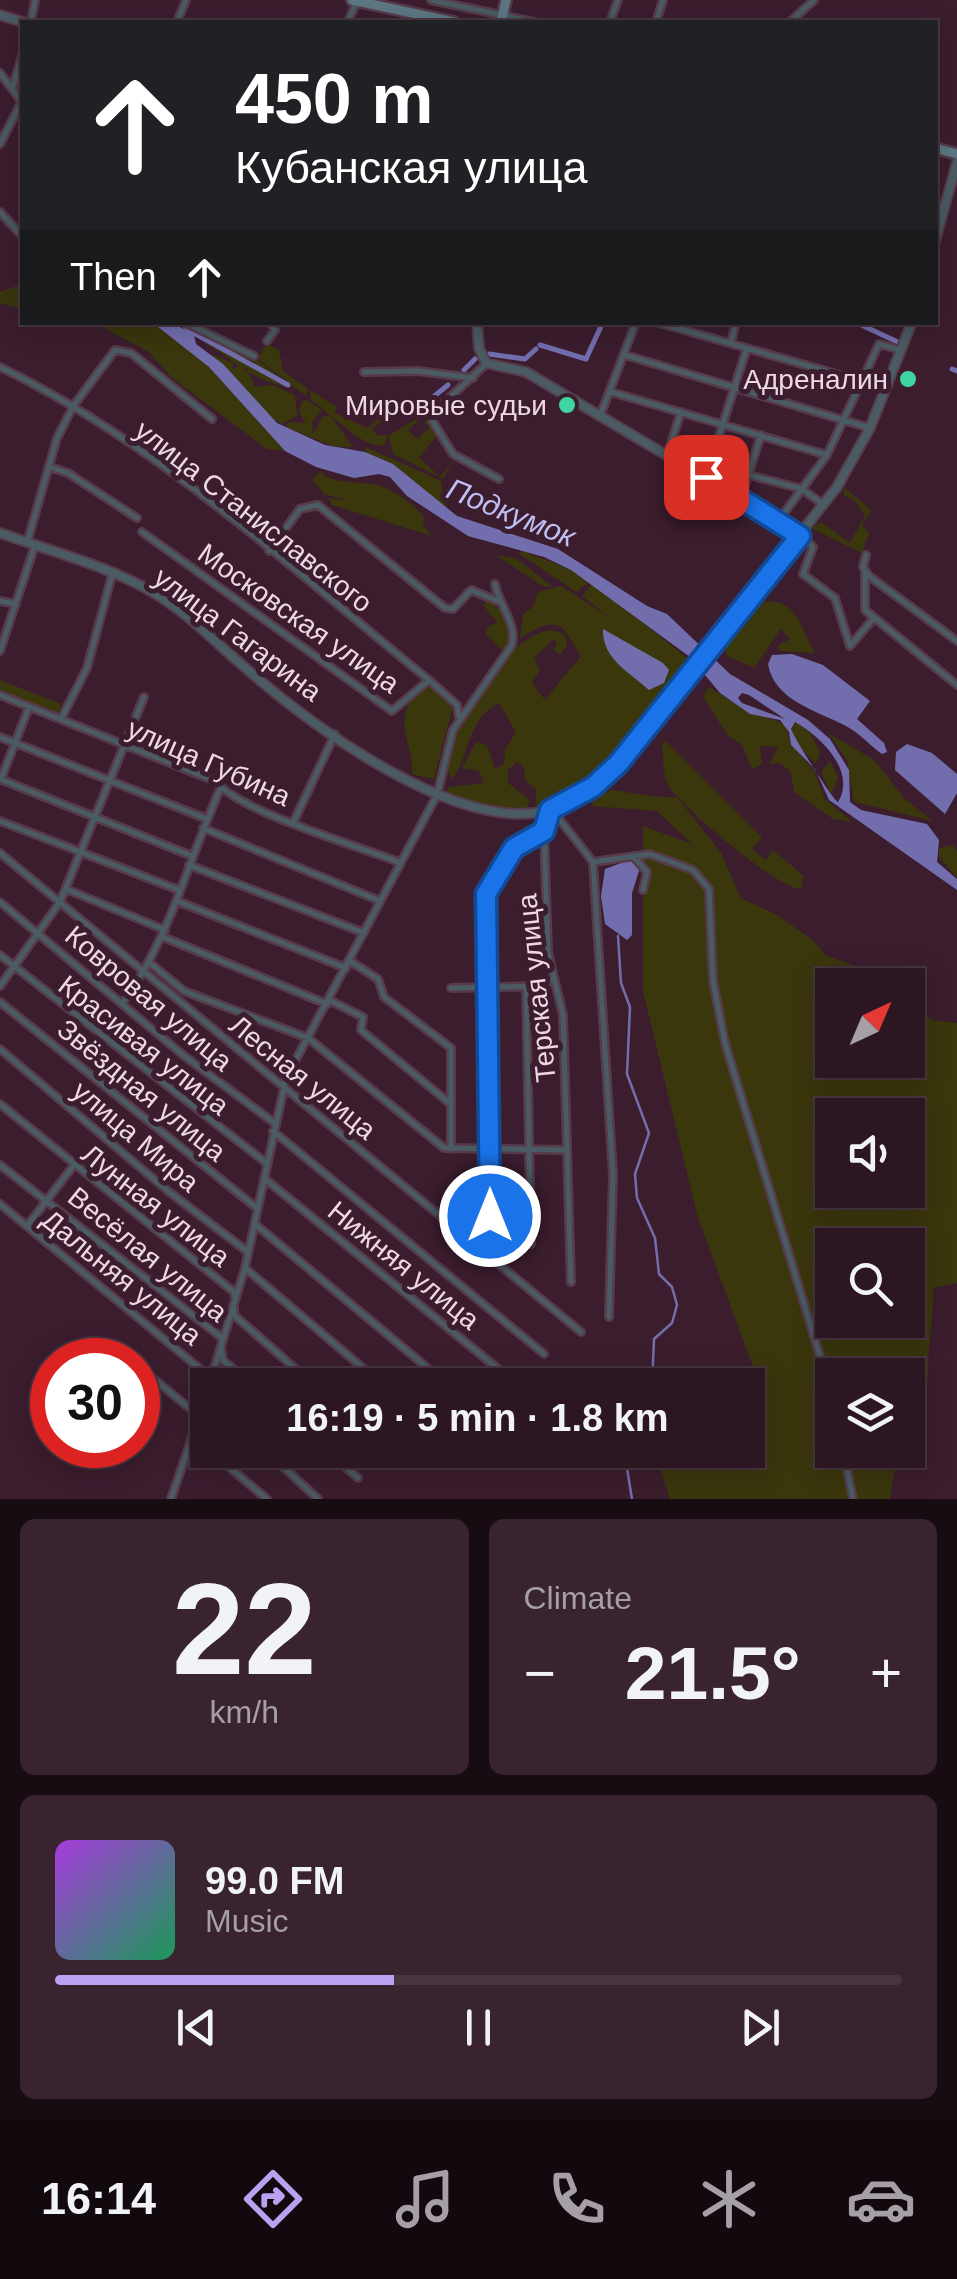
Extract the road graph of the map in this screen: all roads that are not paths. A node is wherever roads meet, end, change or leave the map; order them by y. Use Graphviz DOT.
graph roads {
  1 [pos="355,0"];
  2 [pos="431,0"];
  3 [pos="506,0"];
  4 [pos="814,0"];
  5 [pos="502,19"];
  6 [pos="445,20"];
  7 [pos="792,20"];
  8 [pos="20,63"];
  9 [pos="0,73"];
  10 [pos="13,88"];
  11 [pos="20,98"];
  12 [pos="20,105"];
  13 [pos="0,144"];
  14 [pos="957,162"];
  15 [pos="0,212"];
  16 [pos="938,230"];
  17 [pos="20,234"];
  18 [pos="190,325"];
  19 [pos="272,325"];
  20 [pos="477,325"];
  21 [pos="635,325"];
  22 [pos="666,325"];
  23 [pos="735,325"];
  24 [pos="911,325"];
  25 [pos="267,341"];
  26 [pos="731,344"];
  27 [pos="747,348"];
  28 [pos="904,348"];
  29 [pos="624,355"];
  30 [pos="254,356"];
  31 [pos="486,363"];
  32 [pos="0,367"];
  33 [pos="364,372"];
  34 [pos="473,378"];
  35 [pos="864,382"];
  36 [pos="735,388"];
  37 [pos="610,392"];
  38 [pos="74,404"];
  39 [pos="682,412"];
  40 [pos="600,416"];
  41 [pos="212,419"];
  42 [pos="846,420"];
  43 [pos="724,424"];
  44 [pos="870,428"];
  45 [pos="761,435"];
  46 [pos="667,454"];
  47 [pos="827,454"];
  48 [pos="50,467"];
  49 [pos="749,475"];
  50 [pos="706,477"];
  51 [pos="500,479"];
  52 [pos="802,489"];
  53 [pos="742,498"];
  54 [pos="824,505"];
  55 [pos="137,518"];
  56 [pos="779,520"];
  57 [pos="0,532"];
  58 [pos="142,532"];
  59 [pos="797,540"];
  60 [pos="31,544"];
  61 [pos="269,551"];
  62 [pos="866,554"];
  63 [pos="865,572"];
  64 [pos="112,575"];
  65 [pos="495,584"];
  66 [pos="0,601"];
  67 [pos="498,602"];
  68 [pos="16,604"];
  69 [pos="874,620"];
  70 [pos="957,640"];
  71 [pos="0,651"];
  72 [pos="429,680"];
  73 [pos="957,686"];
  74 [pos="0,696"];
  75 [pos="144,697"];
  76 [pos="29,707"];
  77 [pos="61,720"];
  78 [pos="458,720"];
  79 [pos="336,734"];
  80 [pos="0,737"];
  81 [pos="16,744"];
  82 [pos="125,746"];
  83 [pos="0,780"];
  84 [pos="110,781"];
  85 [pos="221,788"];
  86 [pos="437,796"];
  87 [pos="551,810"];
  88 [pos="96,817"];
  89 [pos="206,819"];
  90 [pos="294,821"];
  91 [pos="0,822"];
  92 [pos="204,828"];
  93 [pos="544,831"];
  94 [pos="0,853"];
  95 [pos="82,853"];
  96 [pos="192,856"];
  97 [pos="634,856"];
  98 [pos="593,862"];
  99 [pos="402,863"];
  100 [pos="189,865"];
  101 [pos="66,889"];
  102 [pos="644,890"];
  103 [pos="180,891"];
  104 [pos="177,901"];
  105 [pos="380,901"];
  106 [pos="0,902"];
  107 [pos="60,902"];
  108 [pos="164,933"];
  109 [pos="364,933"];
  110 [pos="40,934"];
  111 [pos="0,954"];
  112 [pos="150,963"];
  113 [pos="348,964"];
  114 [pos="15,966"];
  115 [pos="145,973"];
  116 [pos="552,980"];
  117 [pos="0,986"];
  118 [pos="486,986"];
  119 [pos="526,986"];
  120 [pos="451,988"];
  121 [pos="0,1002"];
  122 [pos="328,1002"];
  123 [pos="122,1004"];
  124 [pos="308,1038"];
  125 [pos="0,1049"];
  126 [pos="284,1086"];
  127 [pos="448,1102"];
  128 [pos="0,1104"];
  129 [pos="274,1127"];
  130 [pos="451,1150"];
  131 [pos="567,1150"];
  132 [pos="490,1152"];
  133 [pos="530,1152"];
  134 [pos="266,1162"];
  135 [pos="0,1165"];
  136 [pos="74,1166"];
  137 [pos="264,1178"];
  138 [pos="48,1198"];
  139 [pos="0,1204"];
  140 [pos="258,1209"];
  141 [pos="255,1224"];
  142 [pos="27,1226"];
  143 [pos="531,1244"];
  144 [pos="483,1248"];
  145 [pos="248,1252"];
  146 [pos="245,1268"];
  147 [pos="571,1282"];
  148 [pos="234,1305"];
  149 [pos="609,1317"];
  150 [pos="581,1332"];
  151 [pos="221,1346"];
  152 [pos="544,1354"];
  153 [pos="820,1358"];
  154 [pos="190,1368"];
  155 [pos="215,1368"];
  156 [pos="232,1368"];
  157 [pos="295,1368"];
  158 [pos="363,1368"];
  159 [pos="428,1368"];
  160 [pos="497,1368"];
  161 [pos="160,1384"];
  162 [pos="190,1409"];
  163 [pos="190,1445"];
  164 [pos="230,1468"];
  165 [pos="284,1468"];
  166 [pos="347,1468"];
  167 [pos="847,1468"];
  168 [pos="358,1478"];
  169 [pos="171,1499"];
  170 [pos="267,1499"];
  171 [pos="318,1499"];
  172 [pos="853,1499"];
  1 -- 6 [label="main road"];
  2 -- 5 [label="street"];
  3 -- 5 [label="main road"];
  4 -- 7 [label="street"];
  8 -- 10 [label="street"];
  9 -- 10 [label="street"];
  10 -- 11 [label="street"];
  12 -- 13 [label="street"];
  14 -- 16 [label="street"];
  15 -- 17 [label="street"];
  18 -- 30 [label="street"];
  19 -- 25 [label="street"];
  20 -- 31 [label="street"];
  21 -- 29 [label="street"];
  22 -- 26 [label="street"];
  23 -- 26 [label="street"];
  24 -- 28 [label="street"];
  26 -- 27 [label="street"];
  27 -- 35 [label="street"];
  27 -- 36 [label="street"];
  28 -- 35 [label="street"];
  28 -- 44 [label="street"];
  29 -- 36 [label="street"];
  29 -- 37 [label="street"];
  31 -- 34 [label="street"];
  31 -- 40 [label="street"];
  32 -- 38 [label="street, улица Станиславского"];
  33 -- 34 [label="street"];
  34 -- 51 [label="street"];
  35 -- 42 [label="street"];
  36 -- 42 [label="street"];
  36 -- 43 [label="street"];
  37 -- 39 [label="street"];
  37 -- 40 [label="street"];
  38 -- 41 [label="street"];
  38 -- 48 [label="street"];
  38 -- 61 [label="street, улица Станиславского"];
  39 -- 43 [label="street"];
  39 -- 46 [label="street"];
  40 -- 46 [label="street"];
  42 -- 44 [label="street"];
  42 -- 47 [label="street"];
  43 -- 45 [label="street"];
  43 -- 50 [label="street"];
  44 -- 54 [label="street"];
  45 -- 47 [label="street"];
  45 -- 49 [label="street"];
  46 -- 50 [label="street"];
  47 -- 52 [label="street"];
  48 -- 55 [label="street"];
  48 -- 60 [label="street"];
  49 -- 52 [label="street"];
  49 -- 53 [label="street"];
  50 -- 53 [label="street"];
  52 -- 54 [label="street"];
  52 -- 56 [label="street"];
  53 -- 56 [label="street"];
  54 -- 59 [label="street"];
  56 -- 59 [label="street"];
  57 -- 60 [label="street, улица Гагарина"];
  58 -- 72 [label="street, Московская улица"];
  59 -- 69 [label="street"];
  59 -- 87 [label="street"];
  60 -- 64 [label="street, улица Гагарина"];
  60 -- 68 [label="street"];
  61 -- 67 [label="street"];
  61 -- 72 [label="street, улица Станиславского"];
  62 -- 63 [label="street"];
  63 -- 69 [label="street"];
  63 -- 70 [label="street"];
  64 -- 77 [label="street"];
  64 -- 79 [label="street, улица Гагарина"];
  65 -- 67 [label="street"];
  66 -- 68 [label="street"];
  67 -- 78 [label="street"];
  68 -- 71 [label="street"];
  69 -- 73 [label="street"];
  72 -- 78 [label="street, улица Станиславского"];
  74 -- 76 [label="street, улица Губина"];
  75 -- 82 [label="street"];
  76 -- 77 [label="street, улица Губина"];
  76 -- 81 [label="street"];
  77 -- 82 [label="street, улица Губина"];
  78 -- 86 [label="street"];
  79 -- 86 [label="street, улица Гагарина"];
  79 -- 90 [label="street"];
  80 -- 81 [label="street"];
  81 -- 83 [label="street"];
  81 -- 84 [label="street"];
  82 -- 84 [label="street"];
  82 -- 85 [label="street, улица Губина"];
  83 -- 88 [label="street"];
  84 -- 88 [label="street"];
  84 -- 89 [label="street"];
  85 -- 89 [label="street"];
  85 -- 90 [label="street, улица Губина"];
  86 -- 87 [label="street, улица Гагарина"];
  86 -- 99 [label="street"];
  87 -- 93 [label="street, Терская улица"];
  87 -- 98 [label="street"];
  88 -- 95 [label="street"];
  88 -- 96 [label="street"];
  89 -- 92 [label="street"];
  90 -- 99 [label="street, улица Губина"];
  91 -- 95 [label="street"];
  92 -- 96 [label="street"];
  92 -- 105 [label="street"];
  93 -- 116 [label="street, Терская улица"];
  93 -- 118 [label="street"];
  94 -- 107 [label="street, Лесная улица"];
  95 -- 101 [label="street"];
  95 -- 103 [label="street"];
  96 -- 100 [label="street"];
  97 -- 98 [label="street"];
  97 -- 102 [label="street"];
  97 -- 153 [label="street"];
  98 -- 149 [label="street"];
  99 -- 105 [label="street"];
  100 -- 103 [label="street"];
  100 -- 109 [label="street"];
  101 -- 107 [label="street"];
  101 -- 108 [label="street"];
  103 -- 104 [label="street"];
  104 -- 108 [label="street"];
  104 -- 113 [label="street"];
  105 -- 109 [label="street"];
  106 -- 110 [label="street, Ковровая улица"];
  107 -- 110 [label="street"];
  107 -- 115 [label="street, Лесная улица"];
  108 -- 112 [label="street"];
  108 -- 122 [label="street"];
  109 -- 113 [label="street"];
  110 -- 114 [label="street"];
  110 -- 123 [label="street, Ковровая улица"];
  111 -- 114 [label="street, Красивая улица"];
  112 -- 115 [label="street"];
  112 -- 124 [label="street"];
  113 -- 122 [label="street"];
  113 -- 127 [label="street"];
  114 -- 117 [label="street"];
  114 -- 134 [label="street, Красивая улица"];
  115 -- 123 [label="street"];
  115 -- 126 [label="street, Лесная улица"];
  116 -- 119 [label="street"];
  116 -- 131 [label="street, Терская улица"];
  118 -- 119 [label="street"];
  118 -- 120 [label="street"];
  118 -- 132 [label="street"];
  119 -- 133 [label="street"];
  121 -- 140 [label="street, Звёздная улица"];
  122 -- 124 [label="street"];
  122 -- 127 [label="street"];
  123 -- 129 [label="street, Ковровая улица"];
  124 -- 126 [label="street"];
  124 -- 130 [label="street"];
  125 -- 145 [label="street, улица Мира"];
  126 -- 129 [label="street"];
  126 -- 144 [label="street, Лесная улица"];
  127 -- 130 [label="street"];
  128 -- 136 [label="street, Лунная улица"];
  129 -- 134 [label="street"];
  129 -- 152 [label="street, Ковровая улица"];
  130 -- 132 [label="street"];
  131 -- 133 [label="street"];
  131 -- 147 [label="street, Терская улица"];
  132 -- 133 [label="street"];
  132 -- 144 [label="street"];
  133 -- 143 [label="street"];
  134 -- 137 [label="street"];
  135 -- 138 [label="street, Весёлая улица"];
  136 -- 138 [label="street"];
  136 -- 148 [label="street, Лунная улица"];
  137 -- 140 [label="street"];
  137 -- 160 [label="street, Нижняя улица"];
  138 -- 142 [label="street"];
  138 -- 151 [label="street, Весёлая улица"];
  139 -- 142 [label="street, Дальняя улица"];
  140 -- 141 [label="street"];
  141 -- 145 [label="street"];
  141 -- 159 [label="street"];
  142 -- 154 [label="street, Дальняя улица"];
  144 -- 150 [label="street, Лесная улица"];
  145 -- 146 [label="street"];
  146 -- 148 [label="street"];
  146 -- 158 [label="street"];
  148 -- 151 [label="street"];
  148 -- 157 [label="street, Лунная улица"];
  151 -- 155 [label="street"];
  151 -- 156 [label="street, Весёлая улица"];
  161 -- 162 [label="street"];
  163 -- 169 [label="street"];
  164 -- 170 [label="street"];
  165 -- 171 [label="street"];
  166 -- 168 [label="street"];
  167 -- 172 [label="street"];
}
